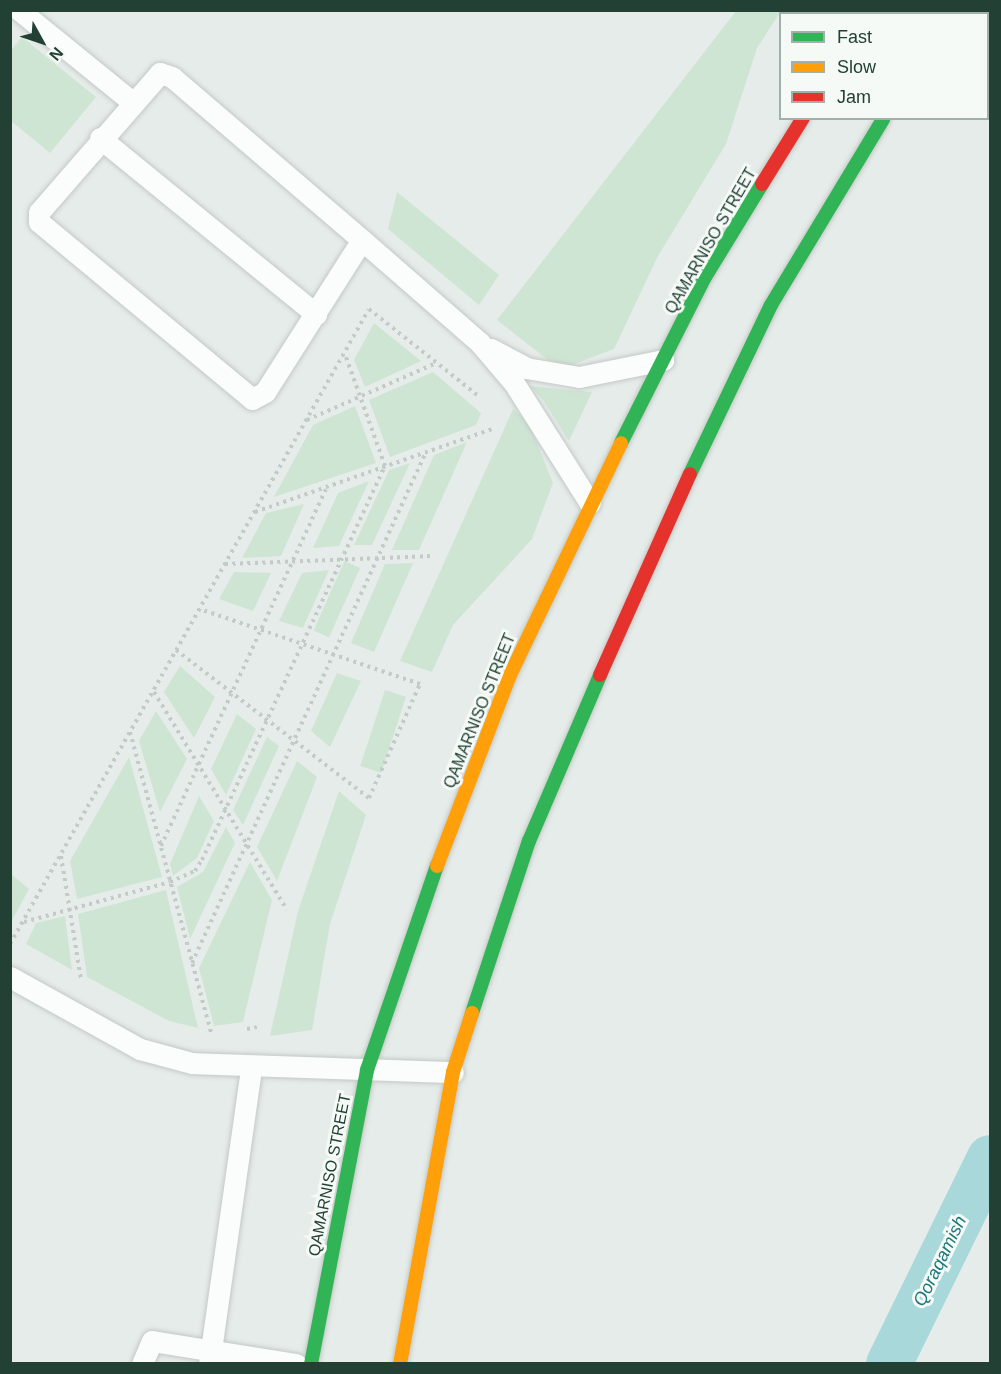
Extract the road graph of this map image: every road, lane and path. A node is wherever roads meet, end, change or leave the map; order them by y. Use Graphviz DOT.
graph roads {
  1 [pos="19,10"];
  2 [pos="130,101"];
  3 [pos="802,120"];
  4 [pos="883,120"];
  5 [pos="100,138"];
  6 [pos="362,240"];
  7 [pos="316,314"];
  8 [pos="480,343"];
  9 [pos="345,354"];
  10 [pos="663,360"];
  11 [pos="436,363"];
  12 [pos="361,397"];
  13 [pos="481,399"];
  14 [pos="307,420"];
  15 [pos="492,429"];
  16 [pos="426,452"];
  17 [pos="385,466"];
  18 [pos="327,486"];
  19 [pos="590,503"];
  20 [pos="255,512"];
  21 [pos="433,556"];
  22 [pos="377,558"];
  23 [pos="342,559"];
  24 [pos="292,562"];
  25 [pos="225,564"];
  26 [pos="200,609"];
  27 [pos="261,629"];
  28 [pos="303,644"];
  29 [pos="176,650"];
  30 [pos="333,653"];
  31 [pos="153,692"];
  32 [pos="232,692"];
  33 [pos="268,720"];
  34 [pos="130,732"];
  35 [pos="294,740"];
  36 [pos="199,765"];
  37 [pos="226,810"];
  38 [pos="247,844"];
  39 [pos="161,846"];
  40 [pos="61,855"];
  41 [pos="170,882"];
  42 [pos="70,910"];
  43 [pos="287,910"];
  44 [pos="23,922"];
  45 [pos="10,944"];
  46 [pos="192,963"];
  47 [pos="10,977"];
  48 [pos="82,983"];
  49 [pos="212,1035"];
  50 [pos="251,1068"];
  51 [pos="367,1070"];
  52 [pos="453,1072"];
  53 [pos="210,1356"];
  54 [pos="142,1364"];
  55 [pos="296,1364"];
  56 [pos="311,1364"];
  57 [pos="400,1364"];
  1 -- 2 [label="lane"];
  2 -- 5 [label="lane"];
  2 -- 6 [label="lane"];
  3 -- 10 [label="main road, QAMARNISO STREET"];
  4 -- 52 [label="main road"];
  5 -- 7 [label="lane"];
  5 -- 7 [label="lane"];
  6 -- 7 [label="lane"];
  6 -- 8 [label="lane"];
  8 -- 10 [label="lane"];
  8 -- 19 [label="lane"];
  9 -- 11 [label="path"];
  9 -- 12 [label="path"];
  9 -- 14 [label="path"];
  10 -- 19 [label="main road, QAMARNISO STREET"];
  11 -- 12 [label="path"];
  11 -- 13 [label="path"];
  12 -- 14 [label="path"];
  12 -- 17 [label="path"];
  14 -- 20 [label="path"];
  15 -- 16 [label="path"];
  16 -- 17 [label="path"];
  16 -- 22 [label="path"];
  17 -- 18 [label="path"];
  17 -- 23 [label="path"];
  18 -- 20 [label="path"];
  18 -- 24 [label="path"];
  19 -- 51 [label="main road, QAMARNISO STREET"];
  20 -- 25 [label="path"];
  21 -- 22 [label="path"];
  22 -- 23 [label="path"];
  22 -- 30 [label="path"];
  23 -- 24 [label="path"];
  23 -- 28 [label="path"];
  24 -- 25 [label="path"];
  24 -- 27 [label="path"];
  25 -- 26 [label="path"];
  26 -- 27 [label="path"];
  26 -- 29 [label="path"];
  27 -- 28 [label="path"];
  27 -- 32 [label="path"];
  28 -- 30 [label="path"];
  28 -- 33 [label="path"];
  29 -- 31 [label="path"];
  29 -- 32 [label="path"];
  30 -- 35 [label="path"];
  30 -- 35 [label="path"];
  31 -- 34 [label="path"];
  31 -- 36 [label="path"];
  32 -- 33 [label="path"];
  32 -- 36 [label="path"];
  33 -- 35 [label="path"];
  33 -- 37 [label="path"];
  34 -- 39 [label="path"];
  34 -- 40 [label="path"];
  35 -- 38 [label="path"];
  36 -- 37 [label="path"];
  36 -- 39 [label="path"];
  37 -- 38 [label="path"];
  37 -- 41 [label="path"];
  38 -- 43 [label="path"];
  38 -- 46 [label="path"];
  39 -- 41 [label="path"];
  40 -- 42 [label="path"];
  40 -- 44 [label="path"];
  41 -- 42 [label="path"];
  41 -- 46 [label="path"];
  42 -- 44 [label="path"];
  42 -- 48 [label="path"];
  44 -- 45 [label="path"];
  46 -- 49 [label="path"];
  47 -- 50 [label="lane"];
  50 -- 51 [label="lane"];
  50 -- 53 [label="lane"];
  51 -- 52 [label="lane"];
  51 -- 56 [label="main road, QAMARNISO STREET"];
  52 -- 57 [label="main road"];
  53 -- 54 [label="lane"];
  53 -- 55 [label="lane"];
}
